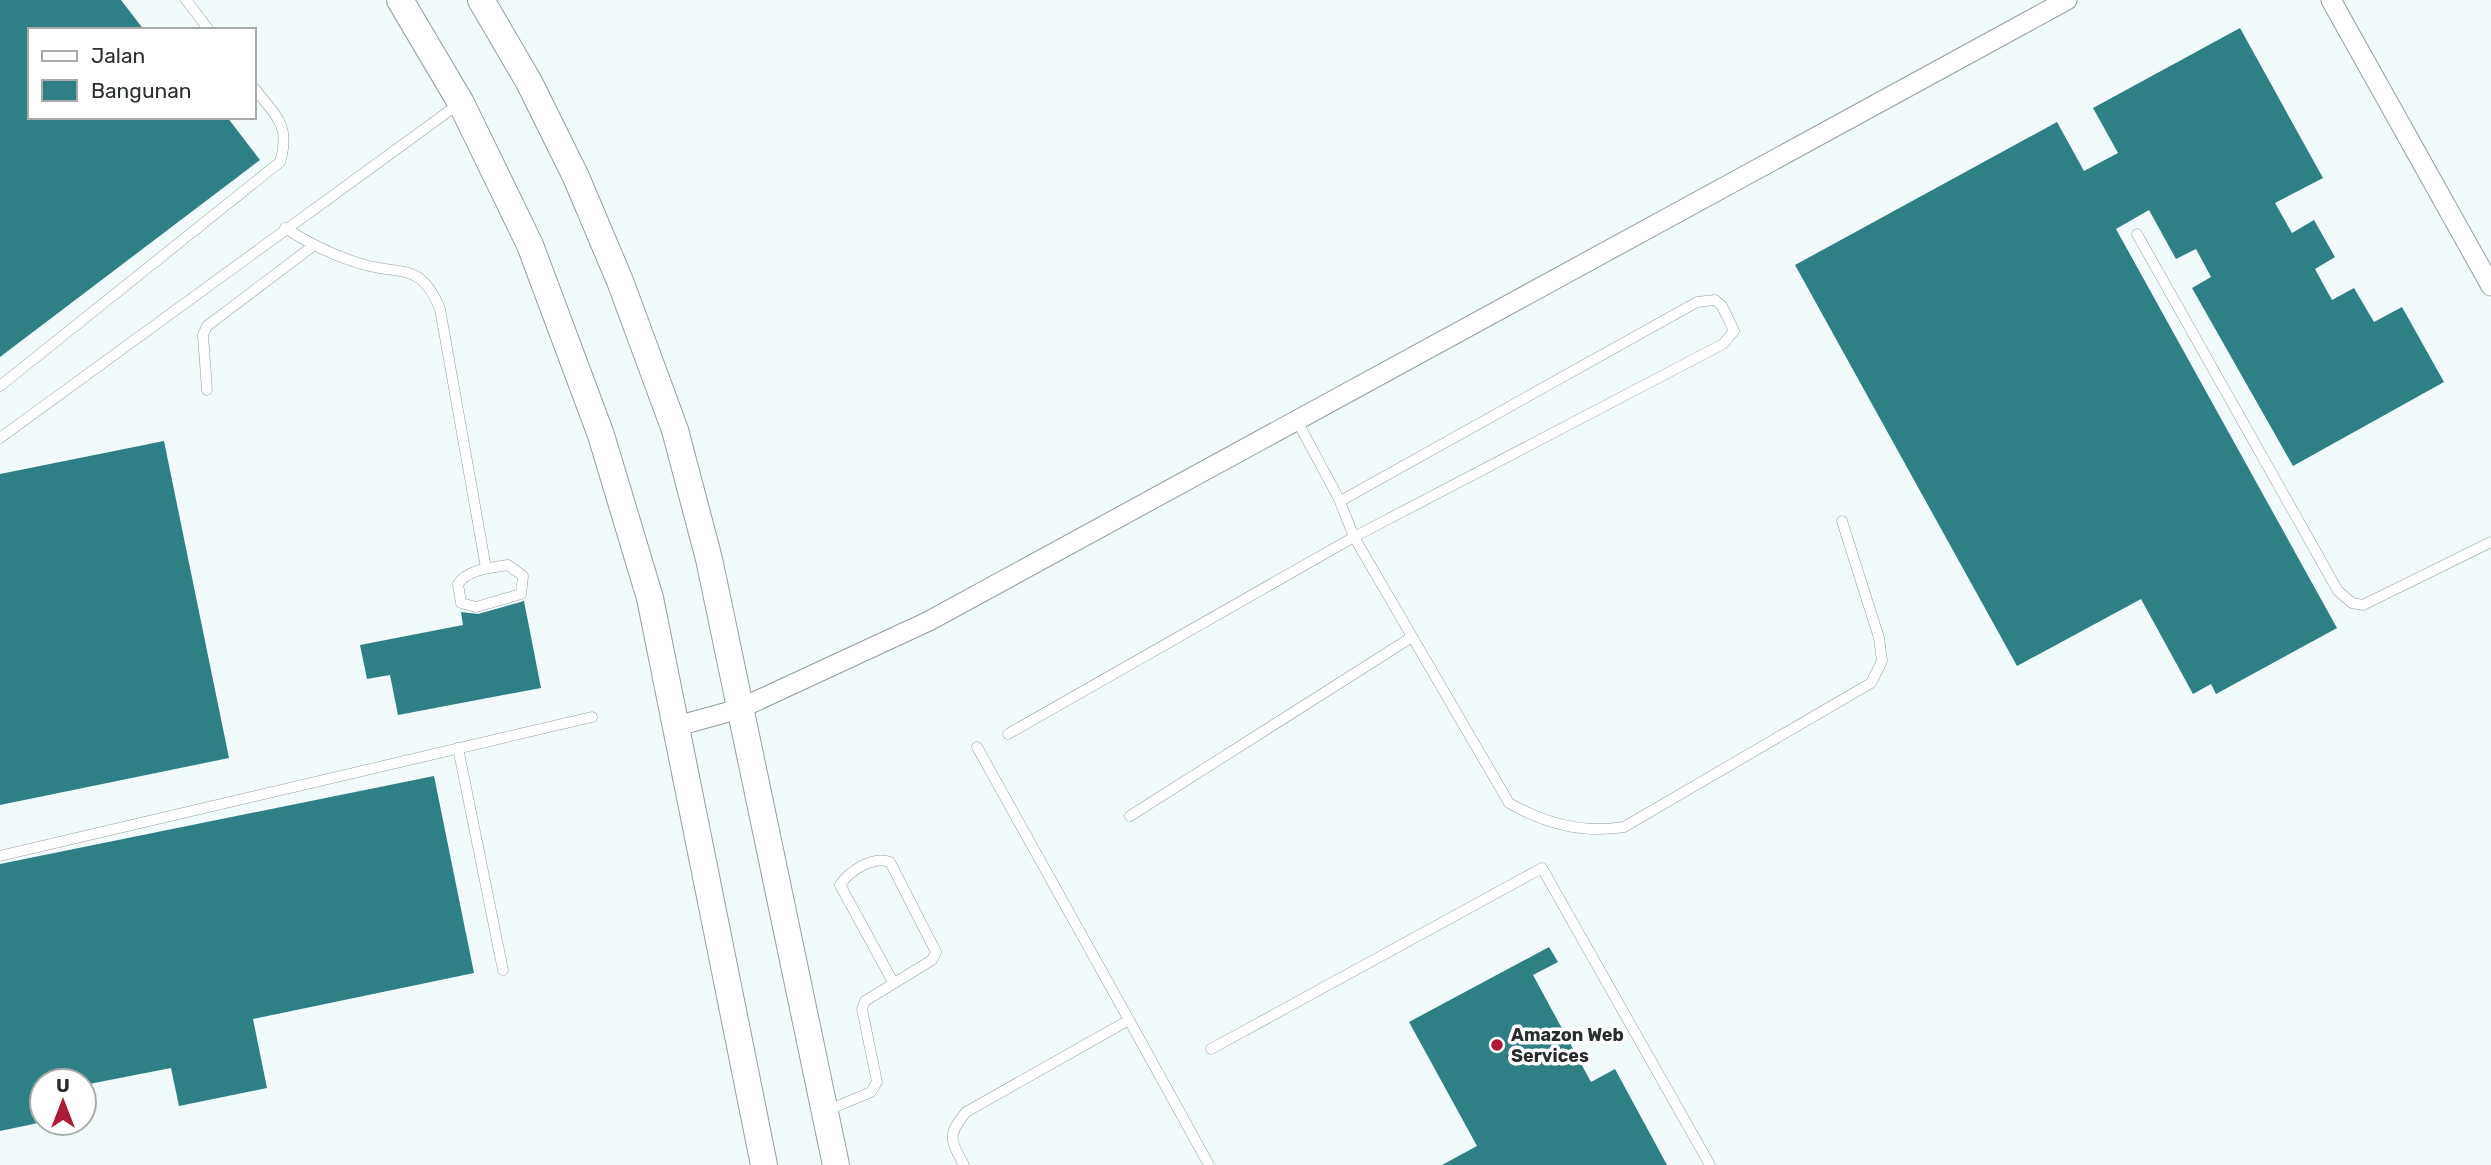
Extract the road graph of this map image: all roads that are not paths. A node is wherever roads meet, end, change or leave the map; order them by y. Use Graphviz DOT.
graph roads {
  1 [pos="186,0"];
  2 [pos="400,0"];
  3 [pos="481,0"];
  4 [pos="2067,0"];
  5 [pos="2331,0"];
  6 [pos="207,28"];
  7 [pos="256,91"];
  8 [pos="461,103"];
  9 [pos="285,228"];
  10 [pos="2137,234"];
  11 [pos="313,246"];
  12 [pos="2491,286"];
  13 [pos="0,386"];
  14 [pos="207,390"];
  15 [pos="1297,421"];
  16 [pos="0,438"];
  17 [pos="1339,499"];
  18 [pos="1842,521"];
  19 [pos="1354,537"];
  20 [pos="2491,542"];
  21 [pos="486,568"];
  22 [pos="1412,637"];
  23 [pos="739,709"];
  24 [pos="592,717"];
  25 [pos="677,726"];
  26 [pos="1008,734"];
  27 [pos="977,747"];
  28 [pos="458,748"];
  29 [pos="1130,816"];
  30 [pos="0,856"];
  31 [pos="503,970"];
  32 [pos="893,982"];
  33 [pos="1129,1020"];
  34 [pos="1211,1049"];
  35 [pos="824,1111"];
  36 [pos="764,1165"];
  37 [pos="836,1165"];
  38 [pos="964,1165"];
  39 [pos="1209,1165"];
  40 [pos="1710,1165"];
  1 -- 6 [label="lane"];
  2 -- 8 [label="street"];
  3 -- 23 [label="street"];
  4 -- 15 [label="street"];
  5 -- 12 [label="street"];
  7 -- 13 [label="lane"];
  8 -- 9 [label="lane"];
  8 -- 25 [label="street"];
  9 -- 11 [label="lane"];
  9 -- 16 [label="lane"];
  10 -- 20 [label="lane"];
  11 -- 14 [label="lane"];
  11 -- 21 [label="lane"];
  15 -- 17 [label="lane"];
  15 -- 23 [label="street"];
  17 -- 19 [label="lane"];
  17 -- 19 [label="lane"];
  18 -- 22 [label="lane"];
  19 -- 22 [label="lane"];
  19 -- 26 [label="lane"];
  21 -- 21 [label="lane"];
  22 -- 29 [label="lane"];
  23 -- 25 [label="street"];
  23 -- 35 [label="street"];
  24 -- 28 [label="lane"];
  25 -- 36 [label="street"];
  27 -- 33 [label="lane"];
  28 -- 30 [label="lane"];
  28 -- 31 [label="lane"];
  32 -- 32 [label="lane"];
  32 -- 35 [label="lane"];
  33 -- 38 [label="lane"];
  33 -- 39 [label="lane"];
  34 -- 40 [label="lane"];
  35 -- 37 [label="street"];
}
